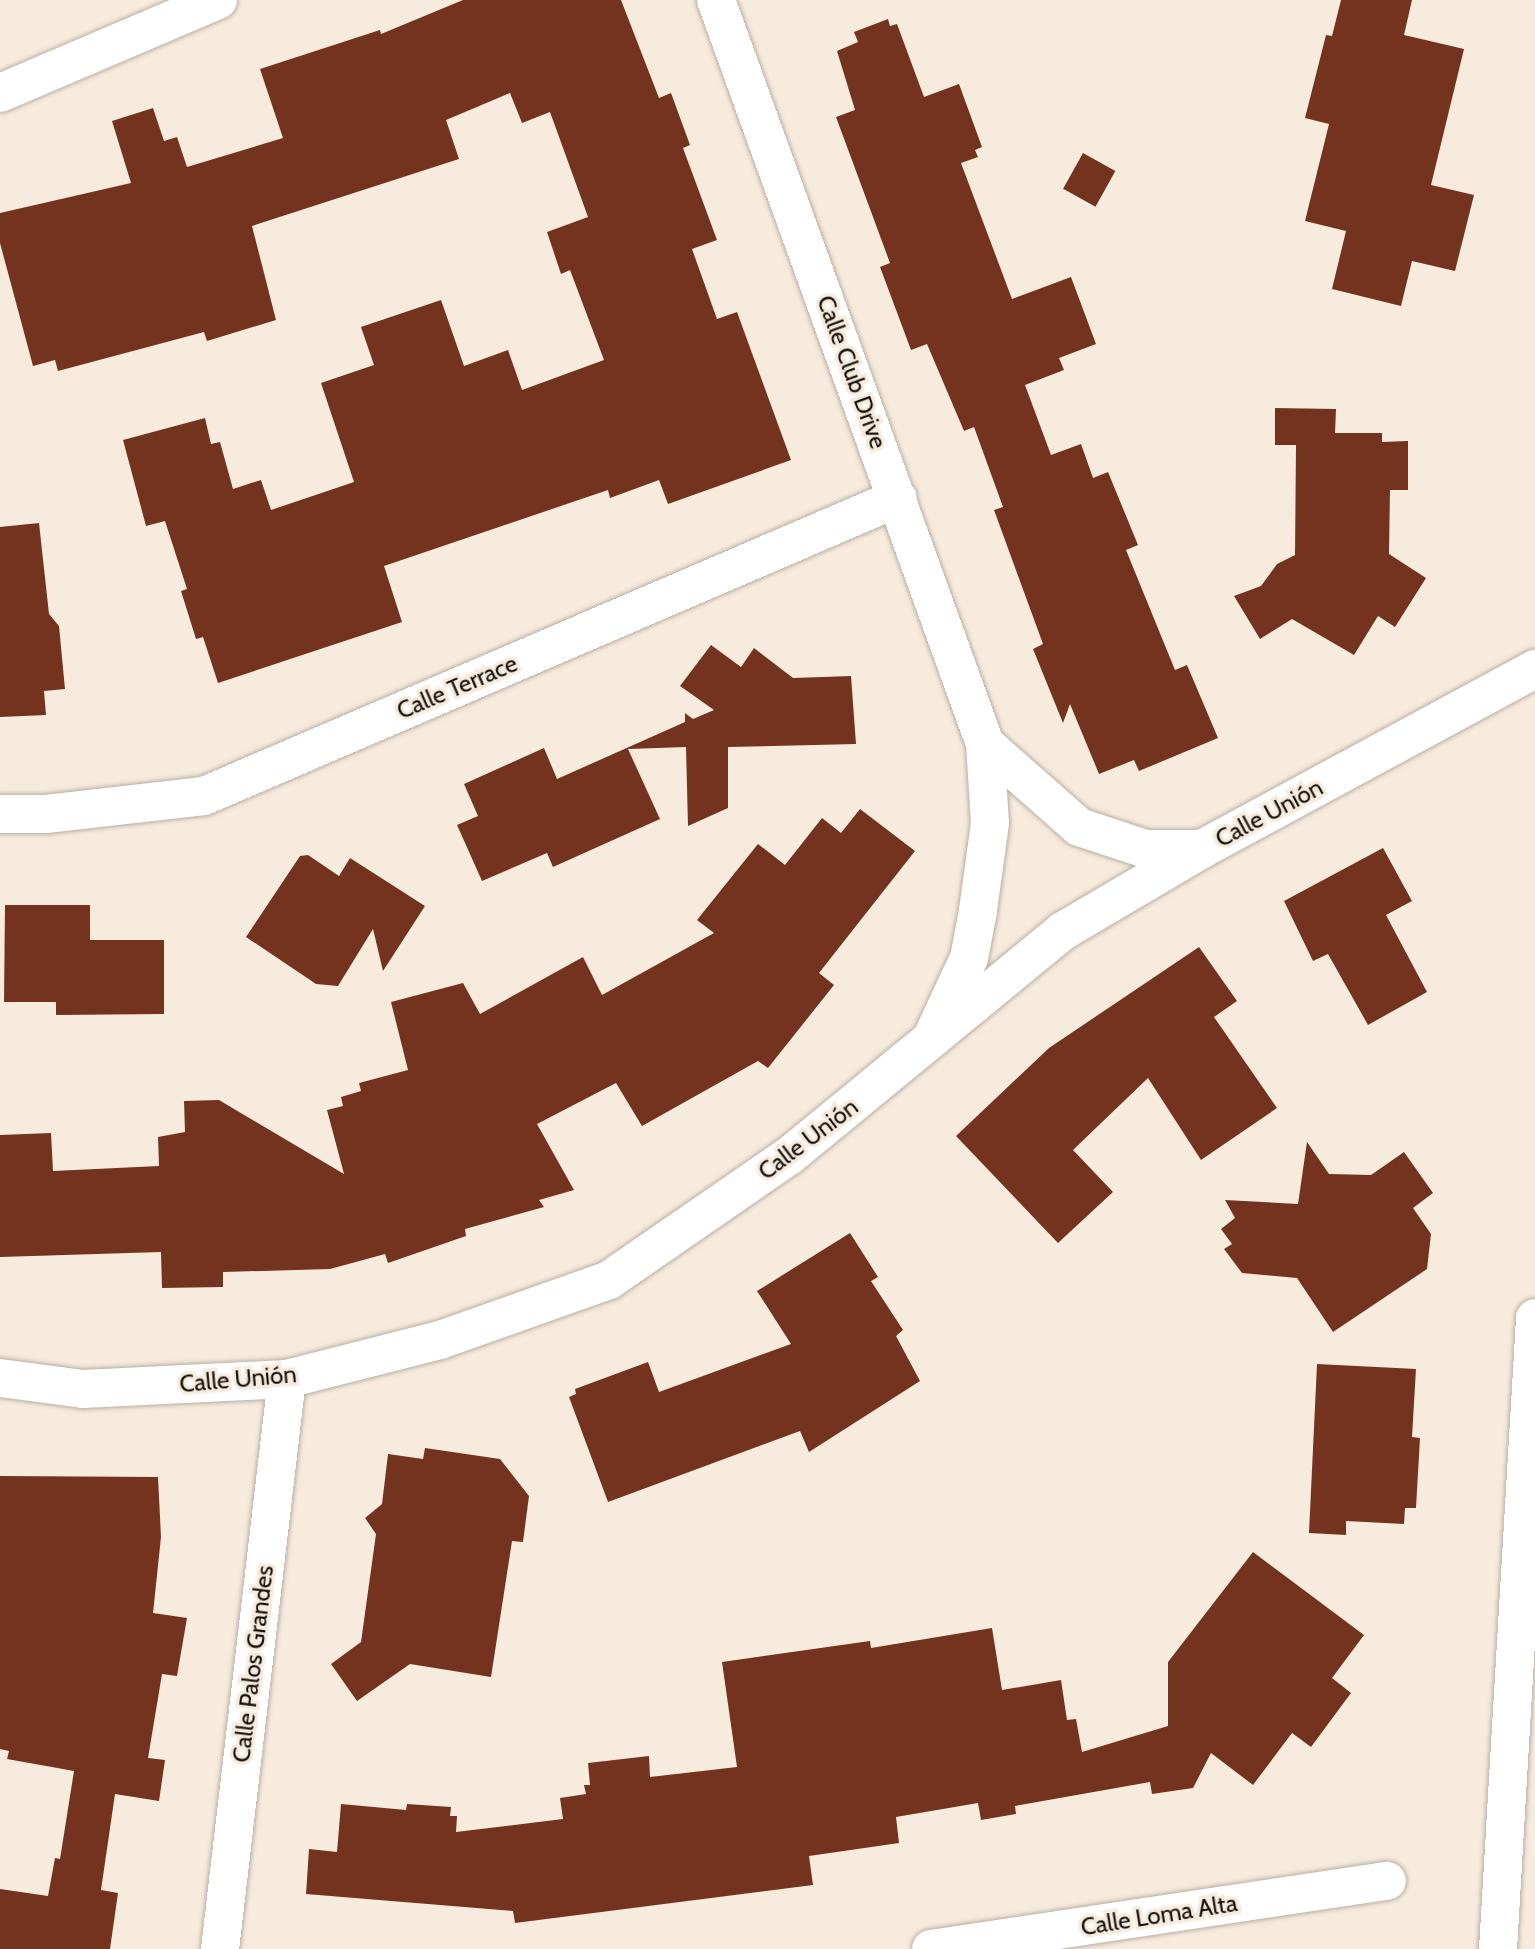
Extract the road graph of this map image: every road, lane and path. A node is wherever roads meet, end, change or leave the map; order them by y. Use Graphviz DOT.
graph roads {
  1 [pos="218,0"];
  2 [pos="716,0"];
  3 [pos="0,93"];
  4 [pos="898,498"];
  5 [pos="1535,669"];
  6 [pos="985,744"];
  7 [pos="0,814"];
  8 [pos="1202,849"];
  9 [pos="929,1044"];
  10 [pos="1535,1318"];
  11 [pos="0,1378"];
  12 [pos="287,1378"];
  13 [pos="1387,1881"];
  14 [pos="220,1949"];
  15 [pos="931,1949"];
  16 [pos="1498,1949"];
  1 -- 3 [label="street"];
  2 -- 4 [label="street, Calle Club Drive"];
  4 -- 6 [label="street, Calle Club Drive"];
  4 -- 7 [label="street, Calle Terrace"];
  5 -- 8 [label="street, Calle Unión"];
  6 -- 8 [label="street, Calle Club Drive"];
  6 -- 9 [label="street, Calle Club Drive"];
  8 -- 9 [label="street, Calle Unión"];
  9 -- 12 [label="street, Calle Unión"];
  10 -- 16 [label="street"];
  11 -- 12 [label="street, Calle Unión"];
  12 -- 14 [label="street, Calle Palos Grandes"];
  13 -- 15 [label="street, Calle Loma Alta"];
}
